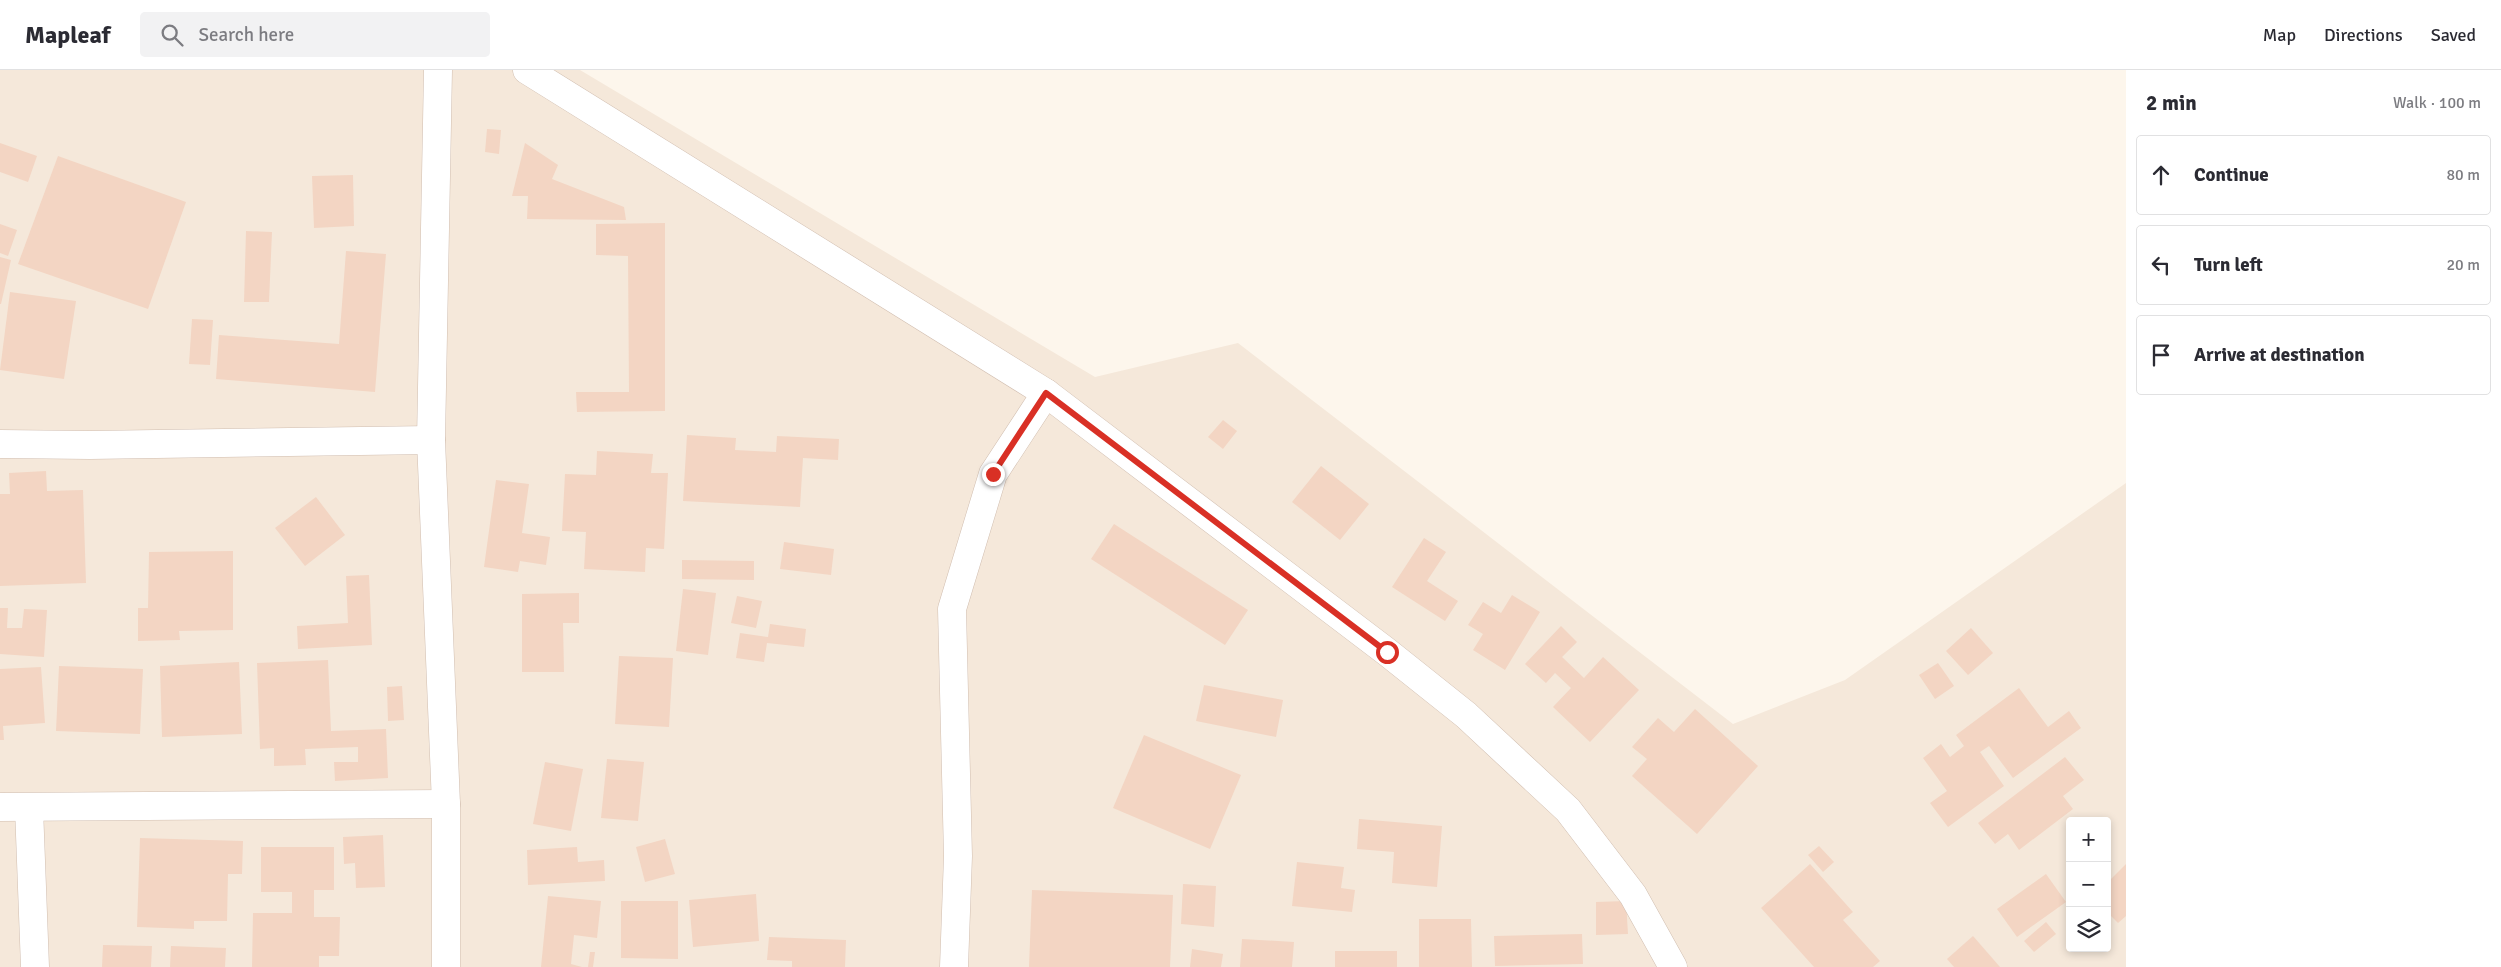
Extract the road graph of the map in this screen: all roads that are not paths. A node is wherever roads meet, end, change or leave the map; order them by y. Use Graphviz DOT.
graph roads {
  1 [pos="438,70"];
  2 [pos="526,70"];
  3 [pos="1046,393"];
  4 [pos="431,440"];
  5 [pos="0,444"];
  6 [pos="446,804"];
  7 [pos="0,807"];
  8 [pos="29,808"];
  9 [pos="35,967"];
  10 [pos="446,967"];
  11 [pos="954,967"];
  12 [pos="1673,967"];
  1 -- 4 [label="street"];
  2 -- 3 [label="street"];
  3 -- 11 [label="street"];
  3 -- 12 [label="street"];
  4 -- 5 [label="street"];
  4 -- 6 [label="street"];
  6 -- 8 [label="street"];
  6 -- 10 [label="street"];
  7 -- 8 [label="street"];
  8 -- 9 [label="street"];
}
